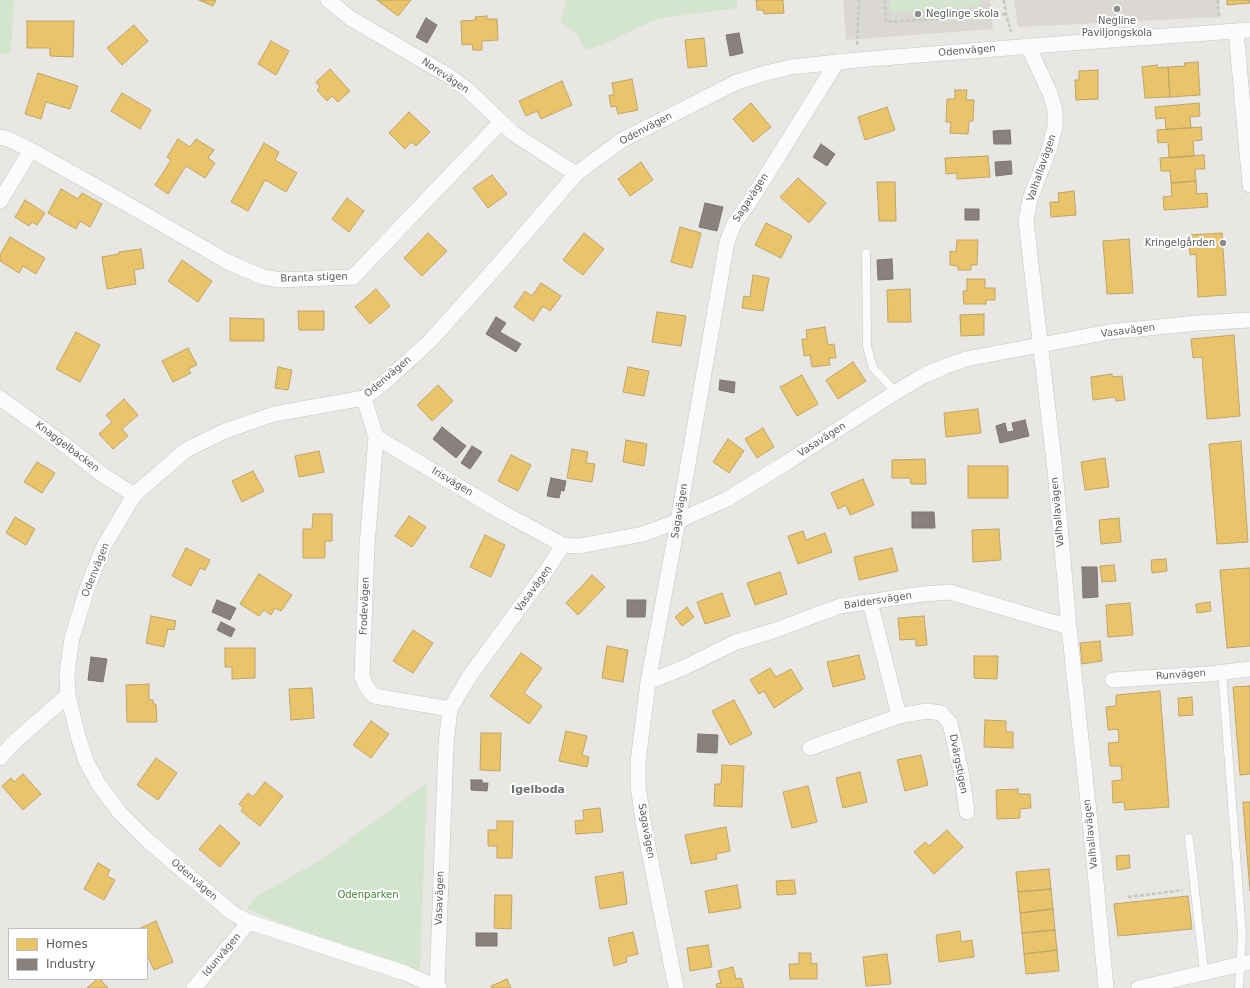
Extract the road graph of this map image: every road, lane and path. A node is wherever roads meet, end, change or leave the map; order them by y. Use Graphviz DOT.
graph roads {
  1 [pos="328,0"];
  2 [pos="859,0"];
  3 [pos="885,0"];
  4 [pos="1004,0"];
  5 [pos="1218,0"];
  6 [pos="1006,14"];
  7 [pos="1220,21"];
  8 [pos="1243,31"];
  9 [pos="1011,32"];
  10 [pos="1028,46"];
  11 [pos="857,60"];
  12 [pos="836,62"];
  13 [pos="501,122"];
  14 [pos="0,137"];
  15 [pos="31,150"];
  16 [pos="576,174"];
  17 [pos="1250,185"];
  18 [pos="0,201"];
  19 [pos="866,253"];
  20 [pos="1250,320"];
  21 [pos="1041,344"];
  22 [pos="896,392"];
  23 [pos="0,398"];
  24 [pos="364,398"];
  25 [pos="376,436"];
  26 [pos="134,495"];
  27 [pos="678,521"];
  28 [pos="563,545"];
  29 [pos="870,602"];
  30 [pos="1069,627"];
  31 [pos="1250,670"];
  32 [pos="1222,672"];
  33 [pos="1113,680"];
  34 [pos="648,682"];
  35 [pos="68,695"];
  36 [pos="450,709"];
  37 [pos="899,716"];
  38 [pos="810,748"];
  39 [pos="0,758"];
  40 [pos="967,812"];
  41 [pos="1189,838"];
  42 [pos="1195,889"];
  43 [pos="1128,897"];
  44 [pos="249,922"];
  45 [pos="1245,963"];
  46 [pos="1204,972"];
  47 [pos="438,987"];
  48 [pos="194,988"];
  49 [pos="676,988"];
  50 [pos="1106,988"];
  51 [pos="1139,988"];
  52 [pos="1239,988"];
  1 -- 13 [label="street, Norevägen"];
  2 -- 11 [label="path"];
  3 -- 6 [label="path"];
  4 -- 6 [label="path"];
  5 -- 7 [label="path"];
  6 -- 9 [label="path"];
  8 -- 10 [label="street, Odenvägen"];
  8 -- 17 [label="street"];
  10 -- 11 [label="street, Odenvägen"];
  10 -- 21 [label="street, Valhallavägen"];
  11 -- 12 [label="street, Odenvägen"];
  12 -- 16 [label="street, Odenvägen"];
  12 -- 27 [label="street, Sagavägen"];
  13 -- 15 [label="street, Branta stigen"];
  13 -- 16 [label="street, Norevägen"];
  14 -- 15 [label="street, Branta stigen"];
  15 -- 18 [label="street"];
  16 -- 24 [label="street, Odenvägen"];
  19 -- 22 [label="lane"];
  20 -- 21 [label="street, Vasavägen"];
  21 -- 22 [label="street, Vasavägen"];
  21 -- 30 [label="street, Valhallavägen"];
  22 -- 27 [label="street, Vasavägen"];
  23 -- 26 [label="street, Knaggelbacken"];
  24 -- 25 [label="street"];
  24 -- 26 [label="street, Odenvägen"];
  25 -- 28 [label="street, Irisvägen"];
  25 -- 36 [label="street, Frodevägen"];
  26 -- 35 [label="street, Odenvägen"];
  27 -- 28 [label="street, Vasavägen"];
  27 -- 34 [label="street, Sagavägen"];
  28 -- 36 [label="street, Vasavägen"];
  29 -- 30 [label="street, Baldersvägen"];
  29 -- 34 [label="street, Baldersvägen"];
  29 -- 37 [label="street"];
  30 -- 50 [label="street, Valhallavägen"];
  31 -- 32 [label="street, Runvägen"];
  32 -- 33 [label="street, Runvägen"];
  32 -- 45 [label="lane"];
  34 -- 49 [label="street, Sagavägen"];
  35 -- 39 [label="street"];
  35 -- 44 [label="street, Odenvägen"];
  36 -- 47 [label="street, Vasavägen"];
  37 -- 38 [label="street, Dvärgstigen"];
  37 -- 40 [label="street, Dvärgstigen"];
  41 -- 42 [label="lane"];
  42 -- 43 [label="path"];
  42 -- 46 [label="lane"];
  44 -- 47 [label="street, Odenvägen"];
  44 -- 48 [label="street, Idunvägen"];
  45 -- 46 [label="street"];
  45 -- 52 [label="lane"];
  46 -- 51 [label="street"];
}
